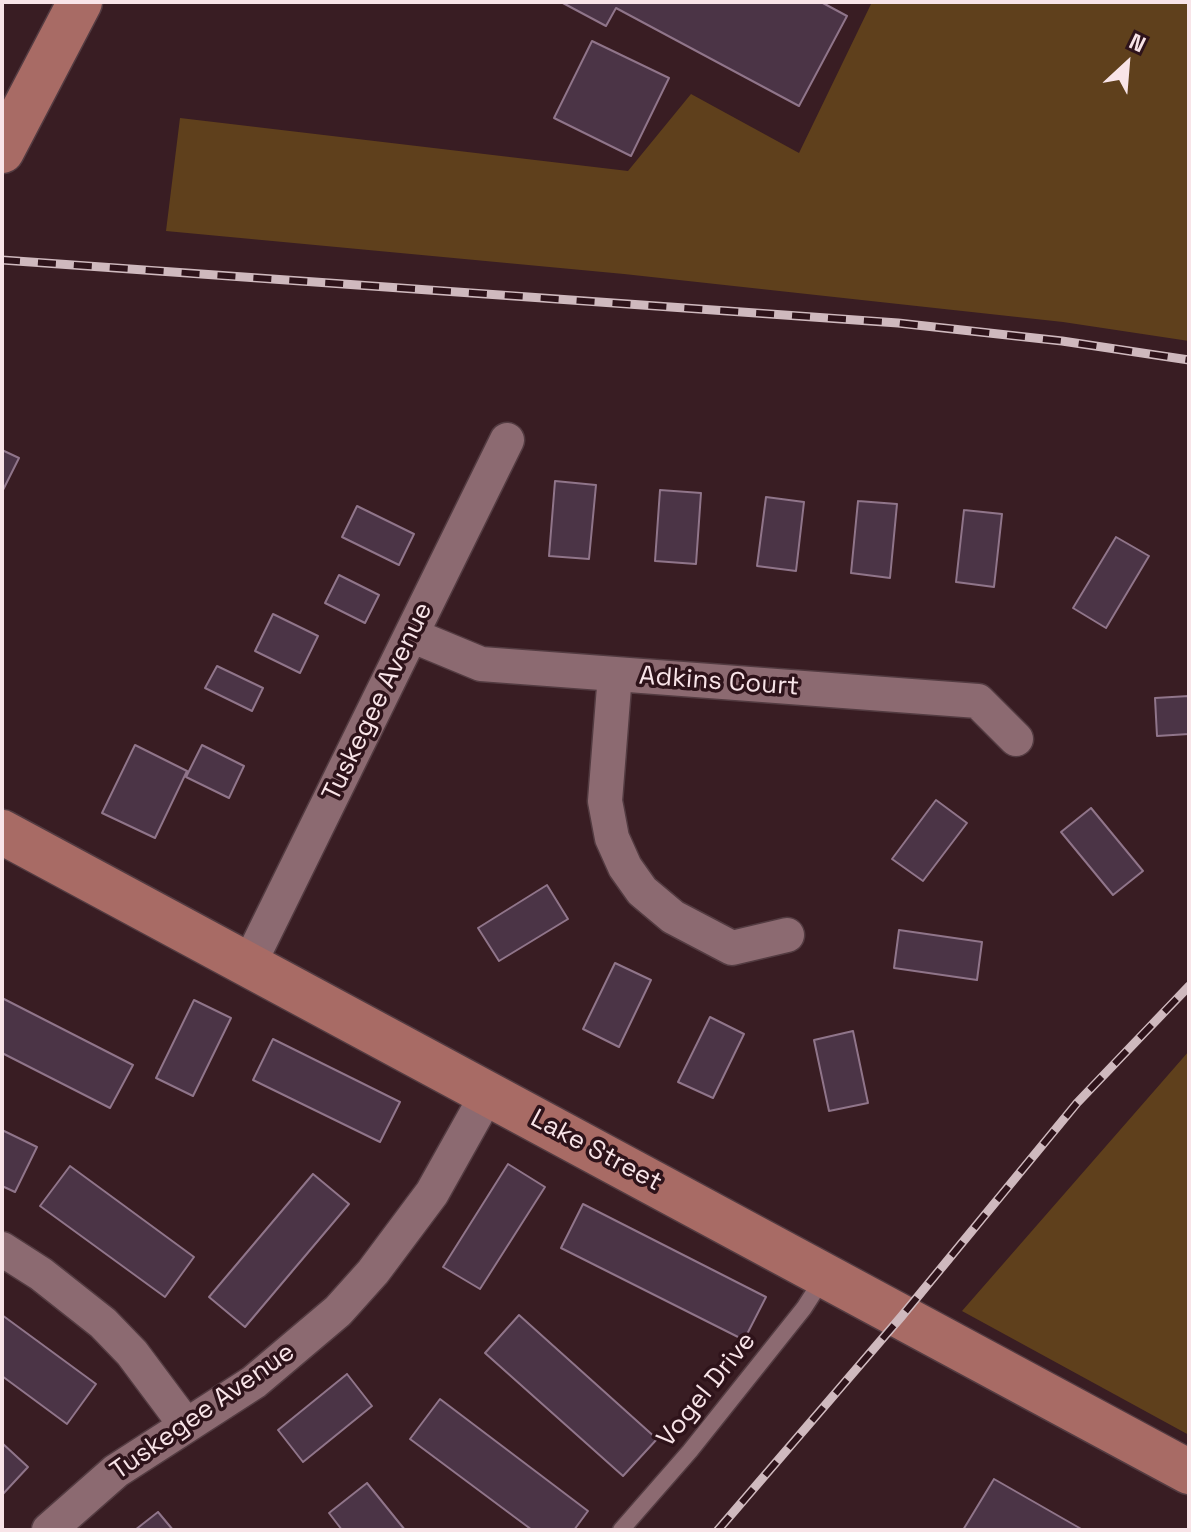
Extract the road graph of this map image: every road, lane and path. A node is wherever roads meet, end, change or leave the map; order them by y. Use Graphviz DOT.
graph roads {
  1 [pos="80,2"];
  2 [pos="2,151"];
  3 [pos="507,440"];
  4 [pos="411,635"];
  5 [pos="615,674"];
  6 [pos="1016,739"];
  7 [pos="2,832"];
  8 [pos="787,935"];
  9 [pos="249,964"];
  10 [pos="488,1093"];
  11 [pos="2,1249"];
  12 [pos="824,1275"];
  13 [pos="185,1424"];
  14 [pos="1189,1472"];
  15 [pos="49,1530"];
  16 [pos="621,1530"];
  1 -- 2 [label="street"];
  3 -- 4 [label="street, Tuskegee Avenue"];
  4 -- 5 [label="street, Adkins Court"];
  4 -- 9 [label="street, Tuskegee Avenue"];
  5 -- 6 [label="street, Adkins Court"];
  5 -- 8 [label="street"];
  7 -- 9 [label="street, Lake Street"];
  9 -- 10 [label="street, Lake Street"];
  10 -- 12 [label="street, Lake Street"];
  10 -- 13 [label="street, Tuskegee Avenue"];
  11 -- 13 [label="street"];
  12 -- 14 [label="street, Lake Street"];
  12 -- 16 [label="lane, Vogel Drive"];
  13 -- 15 [label="street, Tuskegee Avenue"];
}
